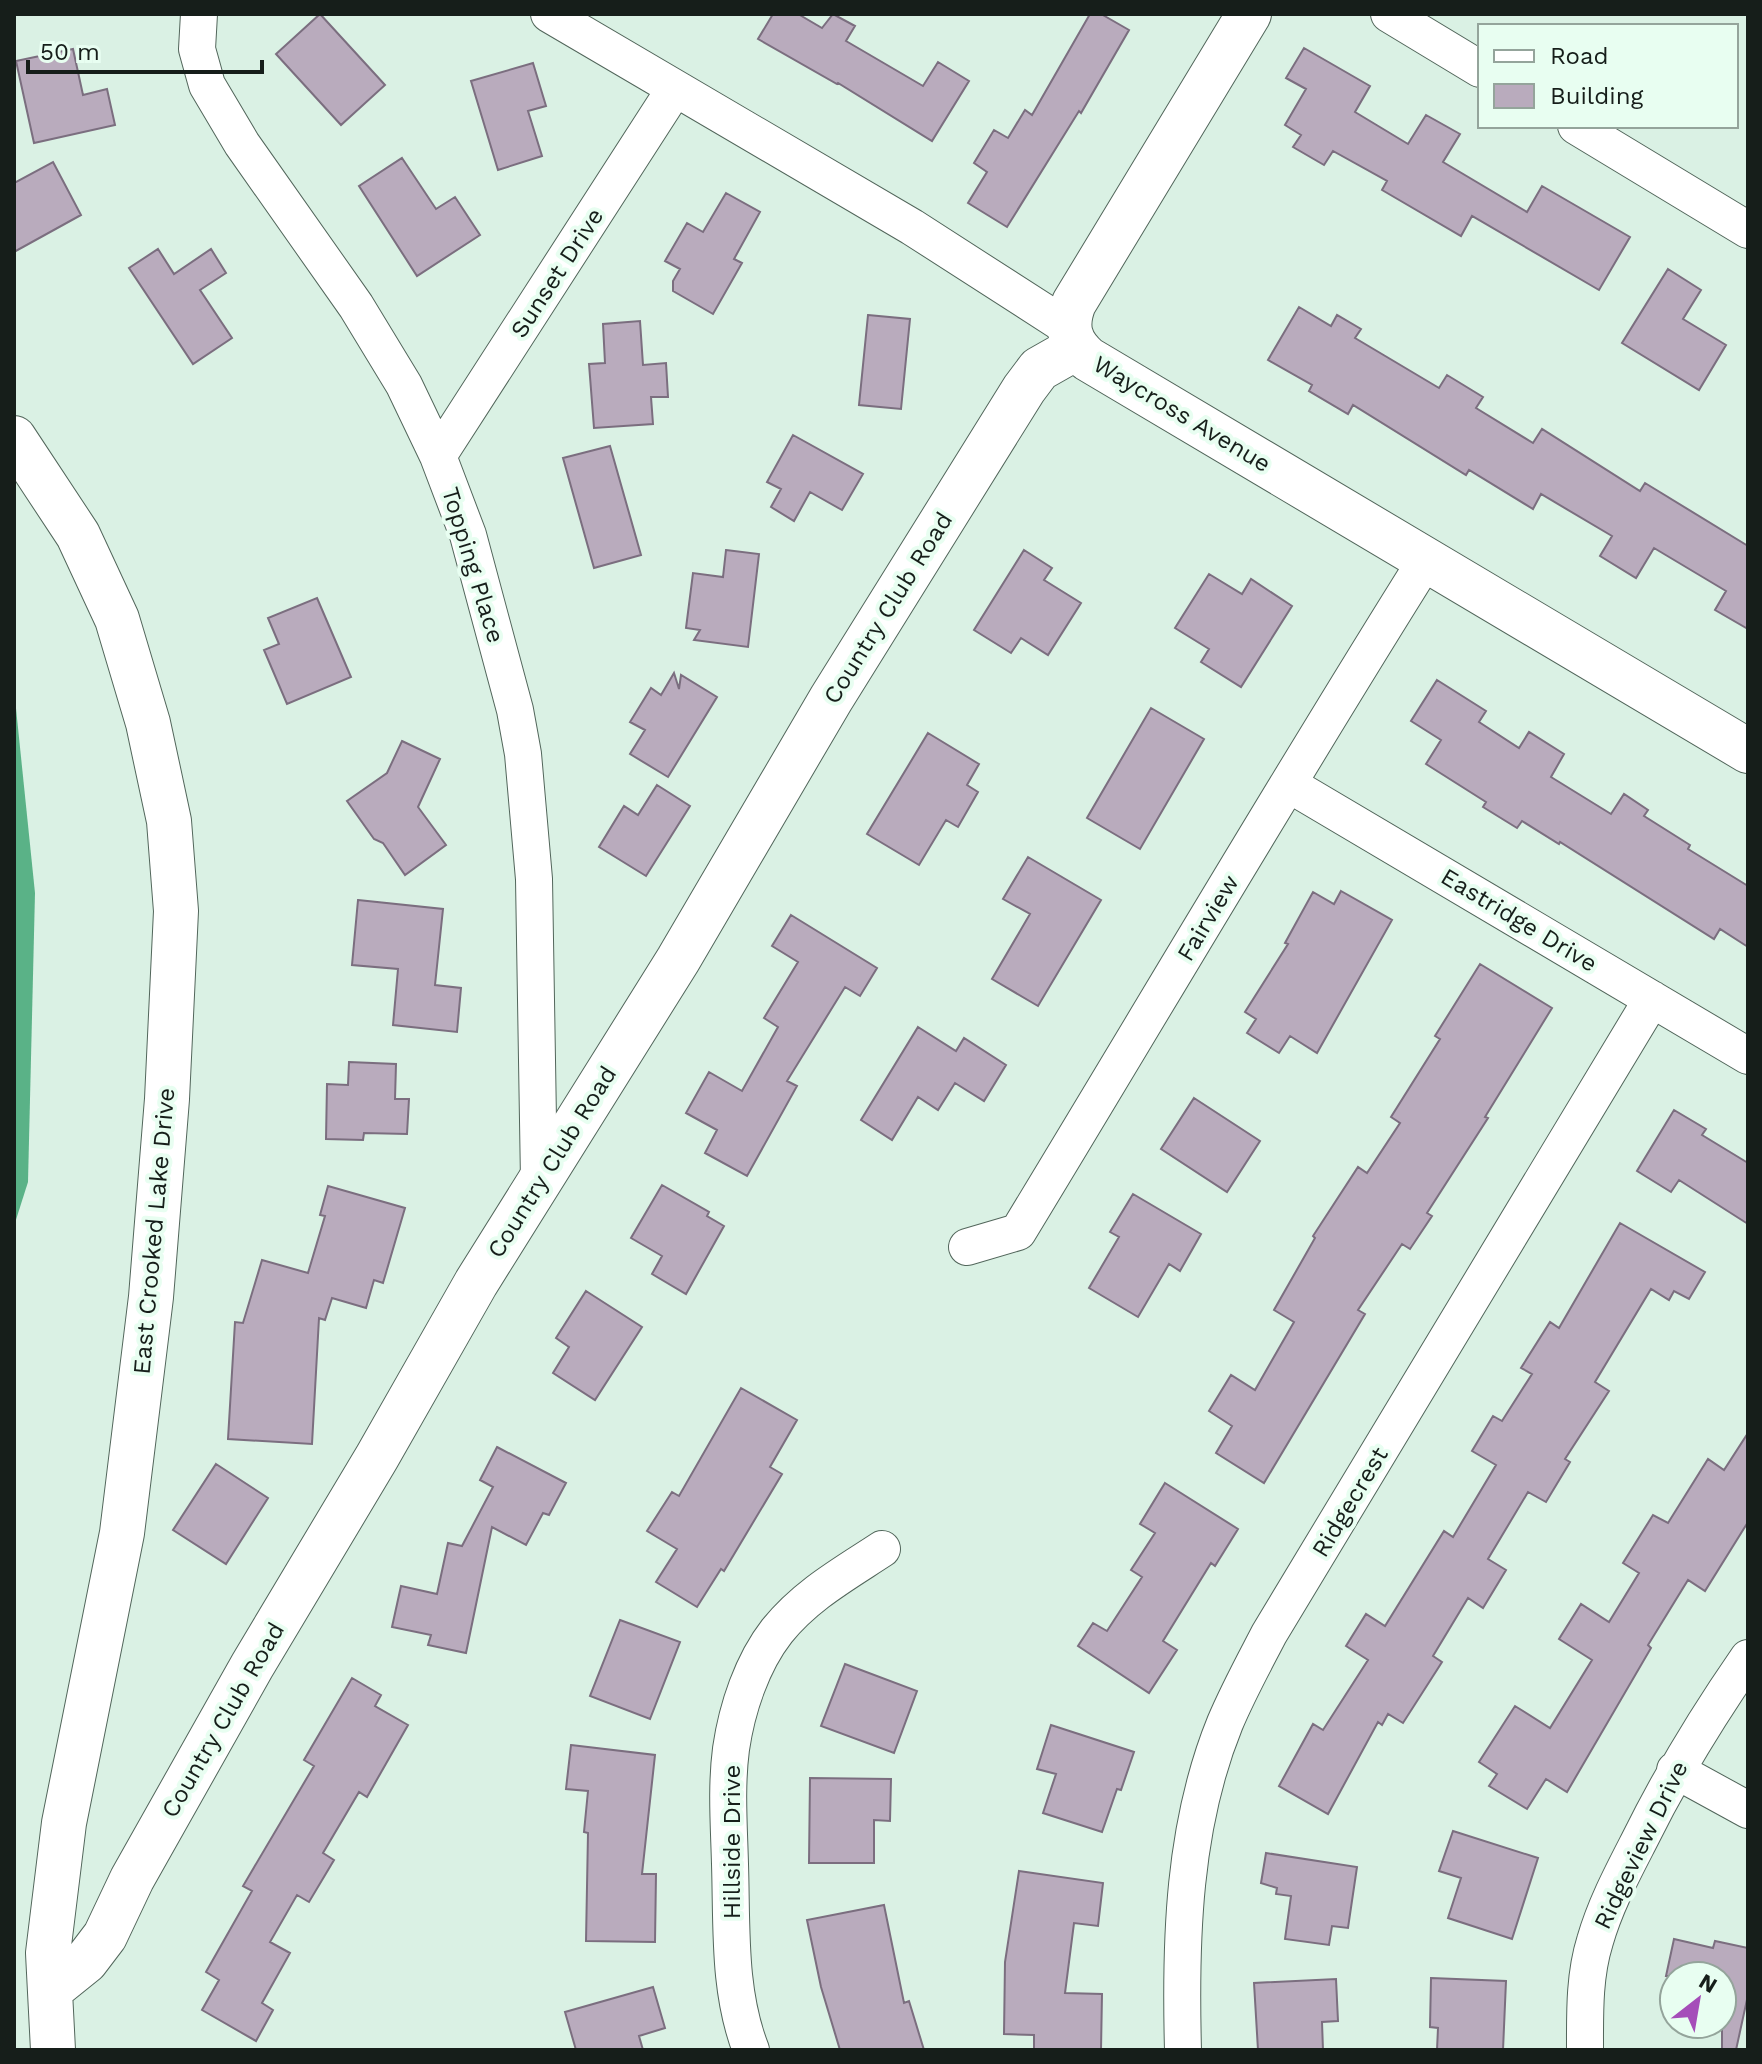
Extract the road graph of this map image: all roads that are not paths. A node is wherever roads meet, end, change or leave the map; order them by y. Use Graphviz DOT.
graph roads {
  1 [pos="199,14"];
  2 [pos="549,14"];
  3 [pos="1249,14"];
  4 [pos="1389,14"];
  5 [pos="1478,68"];
  6 [pos="674,90"];
  7 [pos="1579,128"];
  8 [pos="1748,230"];
  9 [pos="1072,338"];
  10 [pos="14,438"];
  11 [pos="438,456"];
  12 [pos="1426,560"];
  13 [pos="1748,751"];
  14 [pos="1290,785"];
  15 [pos="1652,999"];
  16 [pos="1748,1056"];
  17 [pos="539,1181"];
  18 [pos="967,1247"];
  19 [pos="882,1549"];
  20 [pos="1748,1658"];
  21 [pos="1675,1770"];
  22 [pos="1748,1810"];
  23 [pos="50,1990"];
  24 [pos="53,2050"];
  25 [pos="751,2050"];
  26 [pos="1183,2050"];
  27 [pos="1585,2050"];
  1 -- 11 [label="street, Topping Place"];
  2 -- 6 [label="street, Waycross Avenue"];
  3 -- 9 [label="street"];
  4 -- 5 [label="street"];
  6 -- 9 [label="street, Waycross Avenue"];
  6 -- 11 [label="street, Sunset Drive"];
  7 -- 8 [label="street"];
  9 -- 12 [label="street, Waycross Avenue"];
  9 -- 17 [label="street, Country Club Road"];
  10 -- 23 [label="street, East Crooked Lake Drive"];
  11 -- 17 [label="street, Topping Place"];
  12 -- 13 [label="street, Waycross Avenue"];
  12 -- 14 [label="street, Fairview"];
  14 -- 15 [label="street, Eastridge Drive"];
  14 -- 18 [label="street, Fairview"];
  15 -- 16 [label="street, Eastridge Drive"];
  15 -- 26 [label="street, Ridgecrest"];
  17 -- 23 [label="street, Country Club Road"];
  19 -- 25 [label="street, Hillside Drive"];
  20 -- 21 [label="street, Ridgeview Drive"];
  21 -- 22 [label="street"];
  21 -- 27 [label="street, Ridgeview Drive"];
  23 -- 24 [label="street, East Crooked Lake Drive"];
}
